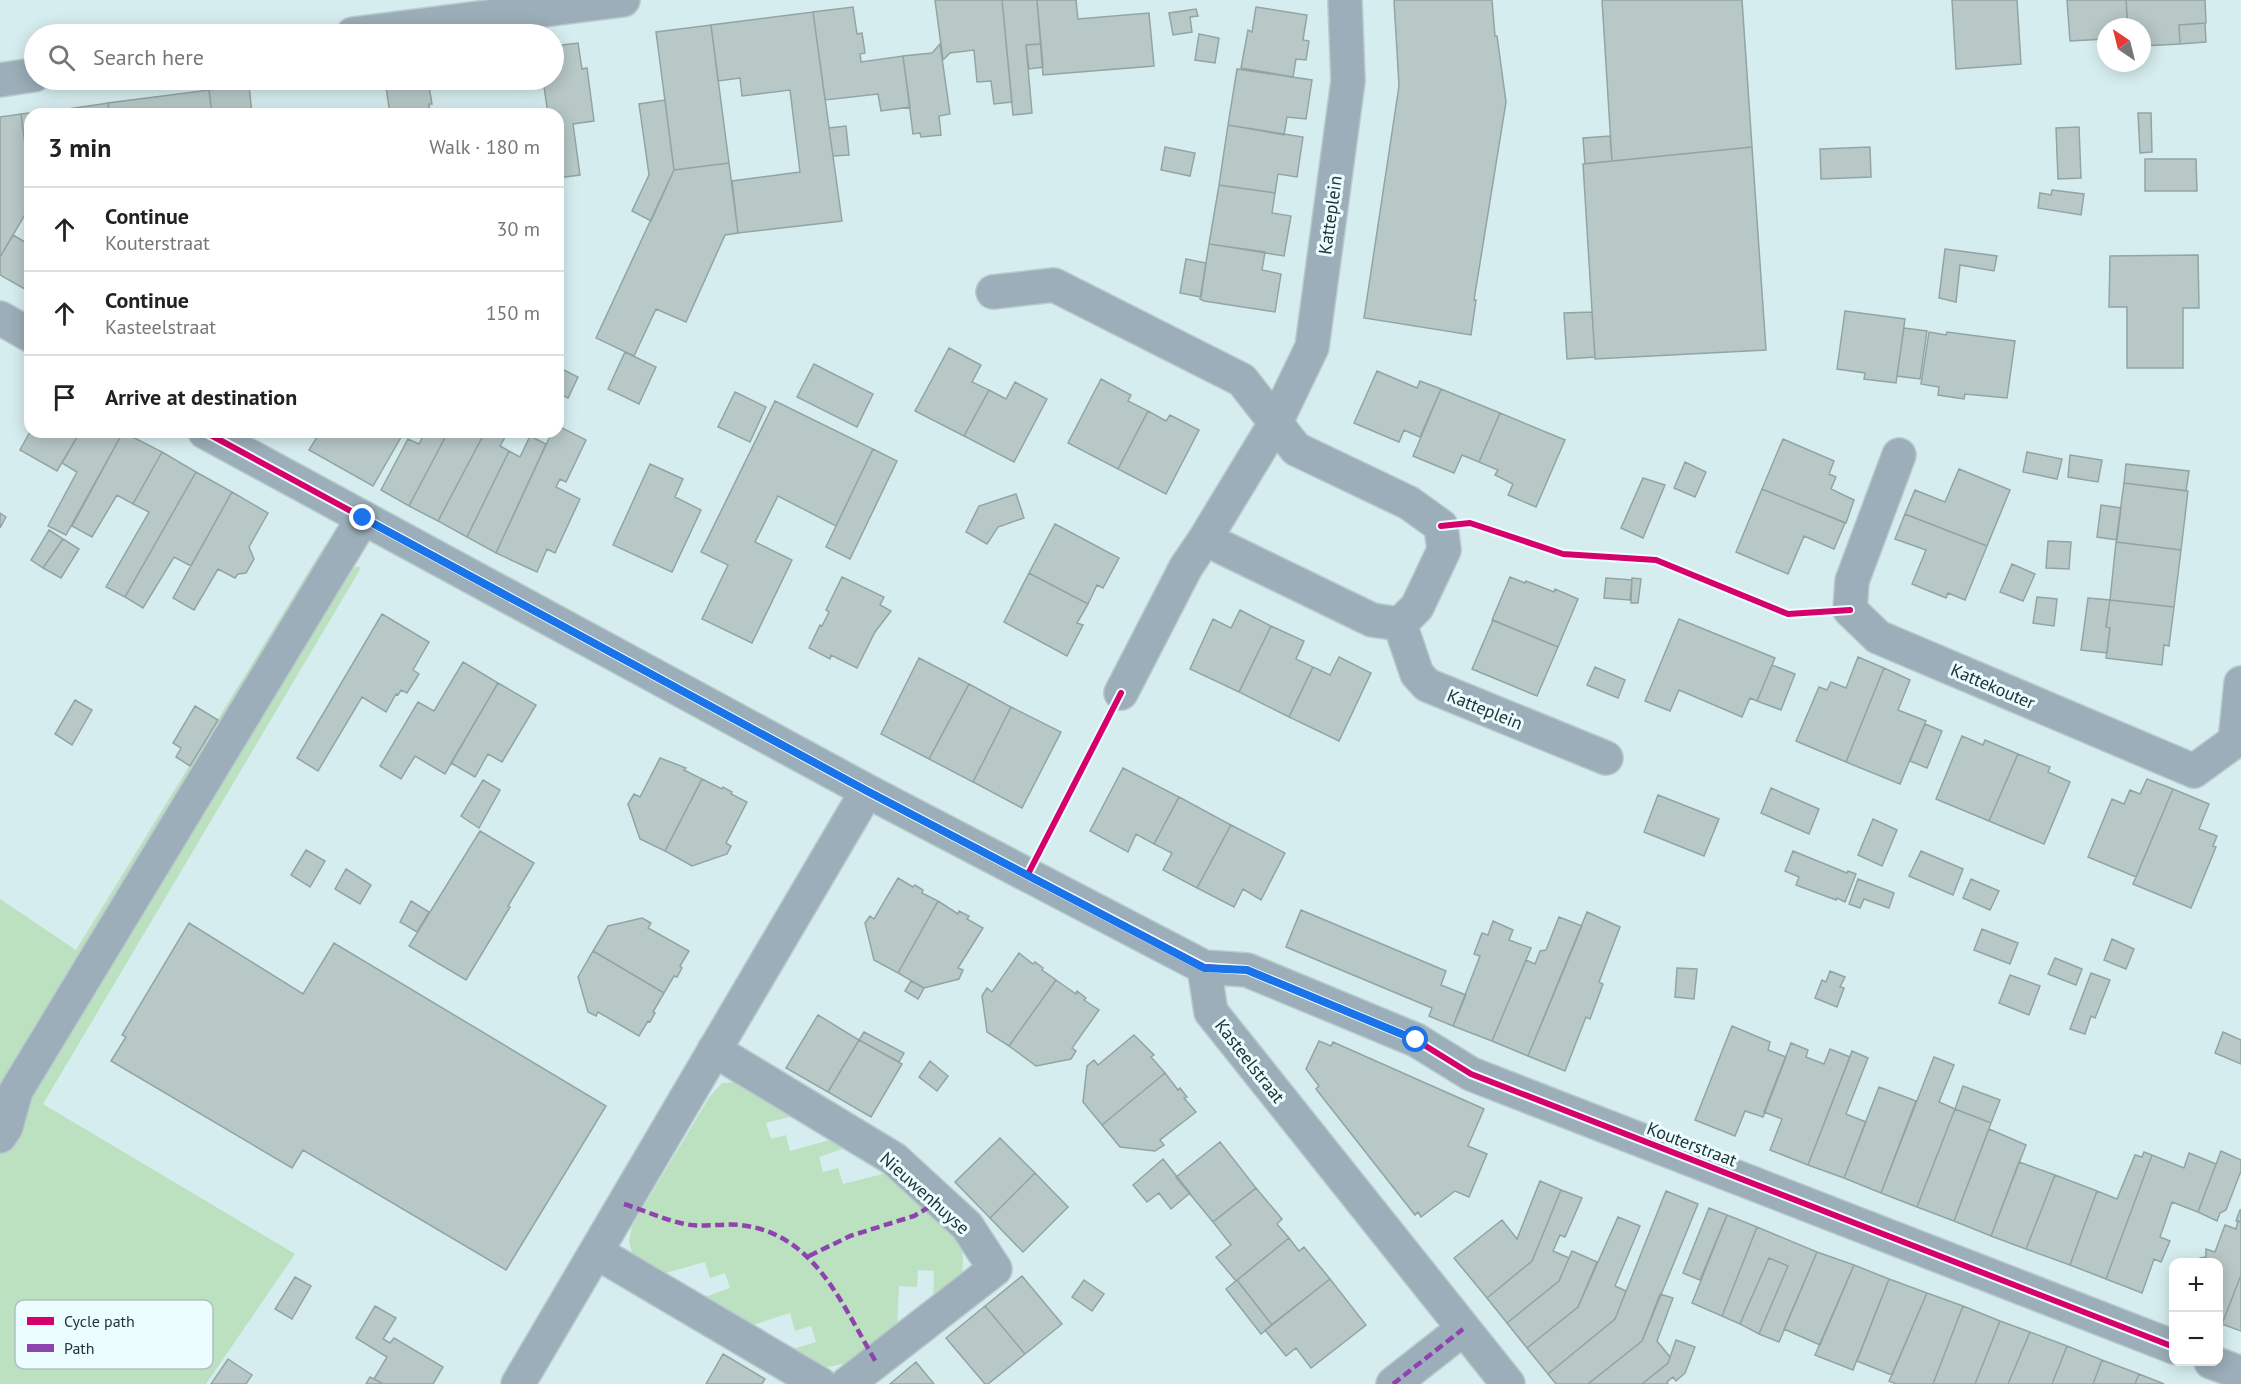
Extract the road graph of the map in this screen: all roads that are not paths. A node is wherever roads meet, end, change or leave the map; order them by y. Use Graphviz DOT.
graph roads {
  1 [pos="623,0"];
  2 [pos="1345,0"];
  3 [pos="432,24"];
  4 [pos="24,76"];
  5 [pos="0,80"];
  6 [pos="993,292"];
  7 [pos="0,318"];
  8 [pos="24,331"];
  9 [pos="1276,422"];
  10 [pos="216,438"];
  11 [pos="1899,455"];
  12 [pos="363,518"];
  13 [pos="1205,539"];
  14 [pos="1400,624"];
  15 [pos="2241,683"];
  16 [pos="1121,693"];
  17 [pos="1606,758"];
  18 [pos="867,791"];
  19 [pos="1204,968"];
  20 [pos="714,1050"];
  21 [pos="8,1086"];
  22 [pos="0,1136"];
  23 [pos="596,1252"];
  24 [pos="1463,1329"];
  25 [pos="2169,1345"];
  26 [pos="2222,1366"];
  27 [pos="2241,1373"];
  28 [pos="518,1384"];
  29 [pos="820,1384"];
  30 [pos="848,1384"];
  31 [pos="1393,1384"];
  32 [pos="1508,1384"];
  1 -- 3 [label="street"];
  2 -- 9 [label="street, Katteplein"];
  4 -- 5 [label="street"];
  6 -- 9 [label="street"];
  7 -- 8 [label="street"];
  9 -- 13 [label="street, Katteplein"];
  9 -- 14 [label="street"];
  10 -- 12 [label="street"];
  11 -- 15 [label="street, Kattekouter"];
  12 -- 18 [label="street"];
  12 -- 21 [label="street"];
  13 -- 14 [label="street"];
  13 -- 16 [label="street, Katteplein"];
  14 -- 17 [label="street, Katteplein"];
  18 -- 19 [label="street"];
  18 -- 20 [label="street"];
  19 -- 24 [label="street, Kasteelstraat"];
  19 -- 25 [label="street, Kouterstraat"];
  20 -- 23 [label="street"];
  20 -- 30 [label="street, Nieuwenhuyse"];
  21 -- 22 [label="street"];
  23 -- 28 [label="street"];
  23 -- 29 [label="street"];
  24 -- 31 [label="street"];
  24 -- 32 [label="street, Kasteelstraat"];
  26 -- 27 [label="street"];
}
